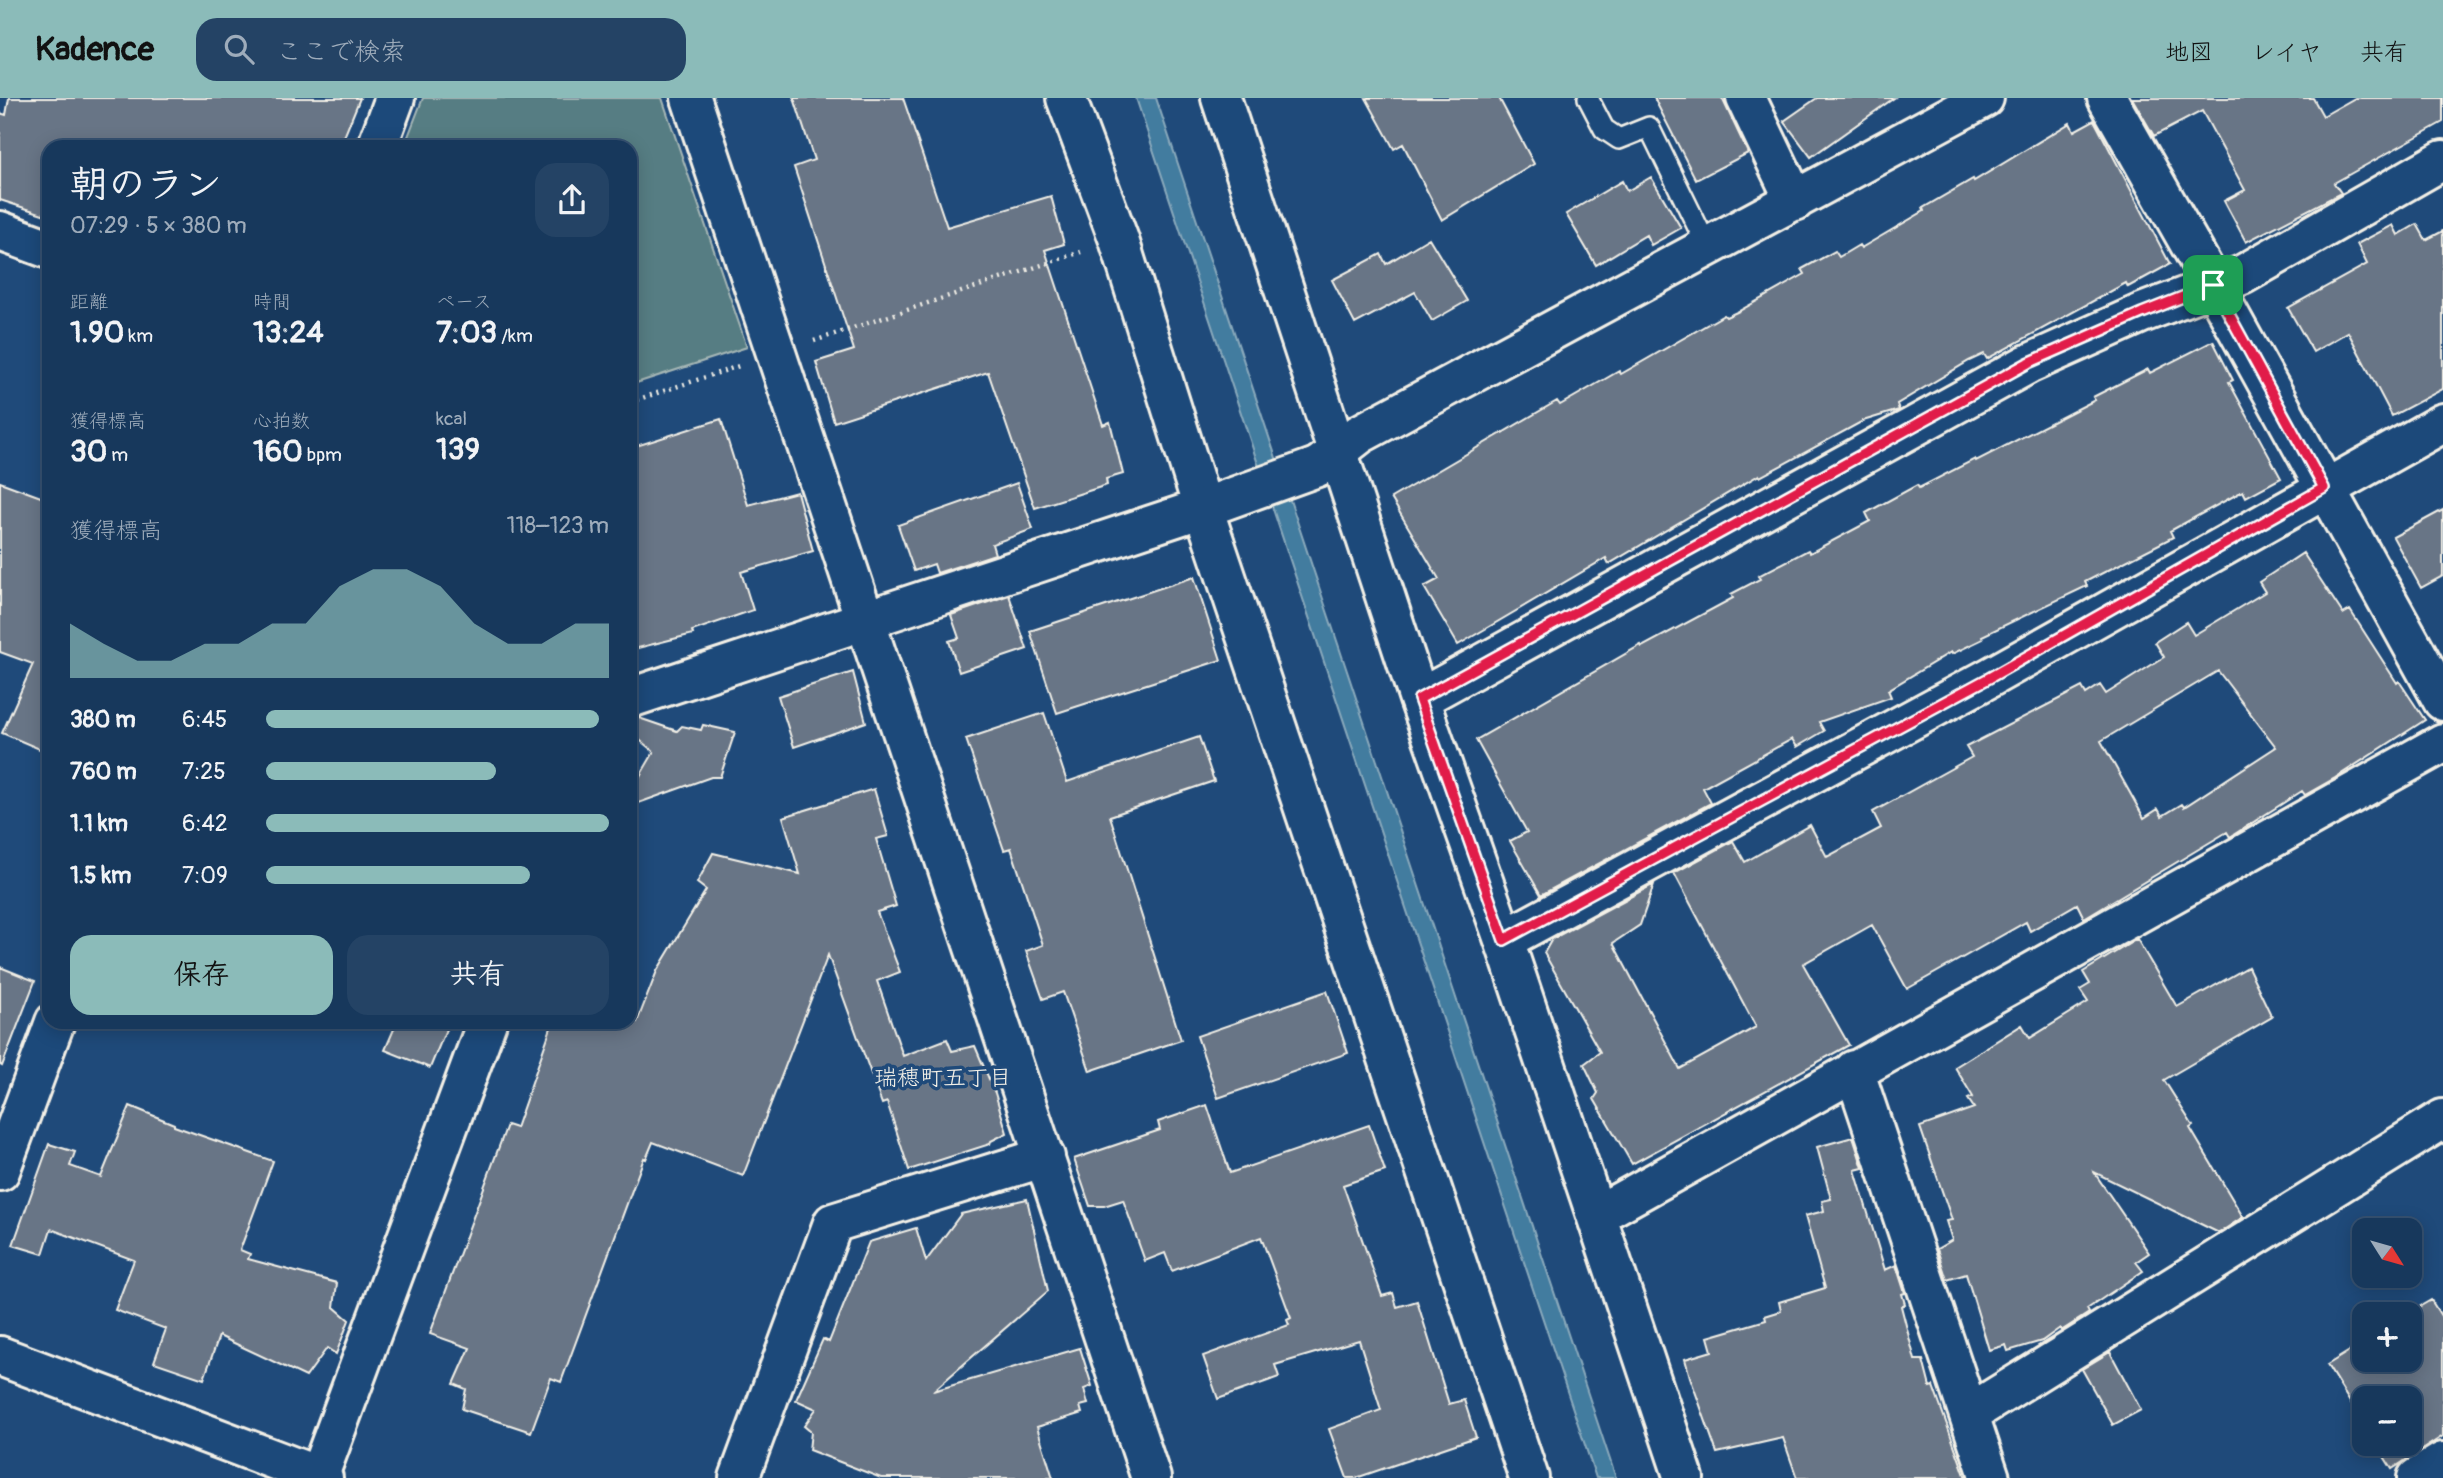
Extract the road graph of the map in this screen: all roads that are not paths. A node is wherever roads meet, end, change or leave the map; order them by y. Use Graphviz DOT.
graph roads {
  1 [pos="395,98"];
  2 [pos="691,98"];
  3 [pos="1066,98"];
  4 [pos="1221,98"];
  5 [pos="1588,98"];
  6 [pos="1746,98"];
  7 [pos="1984,98"];
  8 [pos="2107,98"];
  9 [pos="380,140"];
  10 [pos="2443,160"];
  11 [pos="1795,201"];
  12 [pos="0,231"];
  13 [pos="42,246"];
  14 [pos="1708,248"];
  15 [pos="2213,285"];
  16 [pos="2443,423"];
  17 [pos="1328,459"];
  18 [pos="2324,488"];
  19 [pos="1218,502"];
  20 [pos="864,619"];
  21 [pos="637,696"];
  22 [pos="1419,699"];
  23 [pos="2443,701"];
  24 [pos="2443,743"];
  25 [pos="1504,940"];
  26 [pos="52,1029"];
  27 [pos="484,1029"];
  28 [pos="1854,1070"];
  29 [pos="2443,1119"];
  30 [pos="1045,1157"];
  31 [pos="0,1171"];
  32 [pos="1597,1215"];
  33 [pos="0,1356"];
  34 [pos="1969,1414"];
  35 [pos="2443,1462"];
  36 [pos="320,1477"];
  37 [pos="739,1478"];
  38 [pos="1151,1478"];
  39 [pos="1530,1478"];
  40 [pos="1684,1478"];
  41 [pos="1990,1478"];
  42 [pos="2417,1478"];
  1 -- 9 [label="street"];
  2 -- 20 [label="street"];
  3 -- 19 [label="street"];
  4 -- 17 [label="street"];
  5 -- 14 [label="lane"];
  6 -- 11 [label="street"];
  7 -- 11 [label="street"];
  8 -- 15 [label="street"];
  10 -- 15 [label="street"];
  11 -- 14 [label="street"];
  12 -- 13 [label="street"];
  14 -- 17 [label="street"];
  15 -- 18 [label="street"];
  15 -- 22 [label="street"];
  16 -- 18 [label="street"];
  17 -- 19 [label="street"];
  17 -- 22 [label="street"];
  18 -- 23 [label="street"];
  18 -- 25 [label="street"];
  19 -- 20 [label="street"];
  19 -- 39 [label="street"];
  20 -- 21 [label="street"];
  20 -- 30 [label="street"];
  22 -- 25 [label="street"];
  24 -- 28 [label="street"];
  25 -- 32 [label="street"];
  26 -- 31 [label="street"];
  27 -- 36 [label="street"];
  28 -- 32 [label="street"];
  28 -- 34 [label="street"];
  29 -- 34 [label="street"];
  30 -- 37 [label="street"];
  30 -- 38 [label="street"];
  32 -- 40 [label="street"];
  33 -- 36 [label="street"];
  34 -- 41 [label="street"];
  35 -- 42 [label="street"];
}
